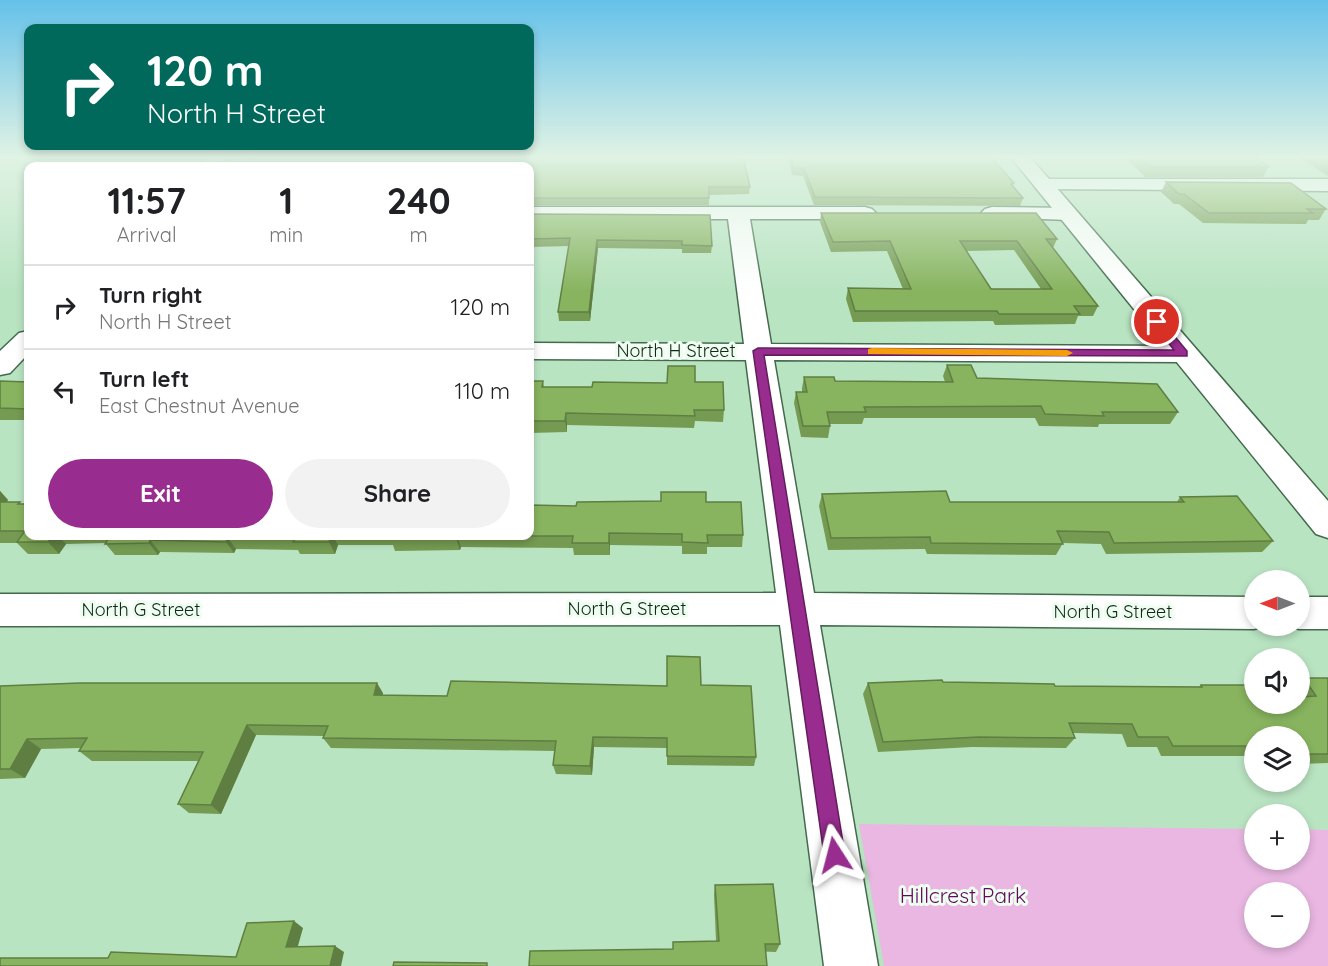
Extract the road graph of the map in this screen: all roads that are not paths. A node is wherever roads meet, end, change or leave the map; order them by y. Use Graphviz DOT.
graph roads {
  1 [pos="1058,201"];
  2 [pos="534,213"];
  3 [pos="738,213"];
  4 [pos="880,213"];
  5 [pos="974,213"];
  6 [pos="1068,213"];
  7 [pos="534,351"];
  8 [pos="758,351"];
  9 [pos="1183,354"];
  10 [pos="1328,525"];
  11 [pos="798,609"];
  12 [pos="0,610"];
  13 [pos="1244,613"];
  14 [pos="1310,613"];
  15 [pos="1328,613"];
  16 [pos="851,966"];
  1 -- 6 [label="street"];
  2 -- 3 [label="street"];
  3 -- 4 [label="street"];
  3 -- 8 [label="street"];
  5 -- 6 [label="street"];
  6 -- 9 [label="street"];
  7 -- 8 [label="street, North H Street"];
  8 -- 9 [label="street, North H Street"];
  8 -- 11 [label="street"];
  9 -- 10 [label="street"];
  11 -- 12 [label="street, North G Street"];
  11 -- 13 [label="street, North G Street"];
  11 -- 16 [label="street"];
  14 -- 15 [label="street"];
}
